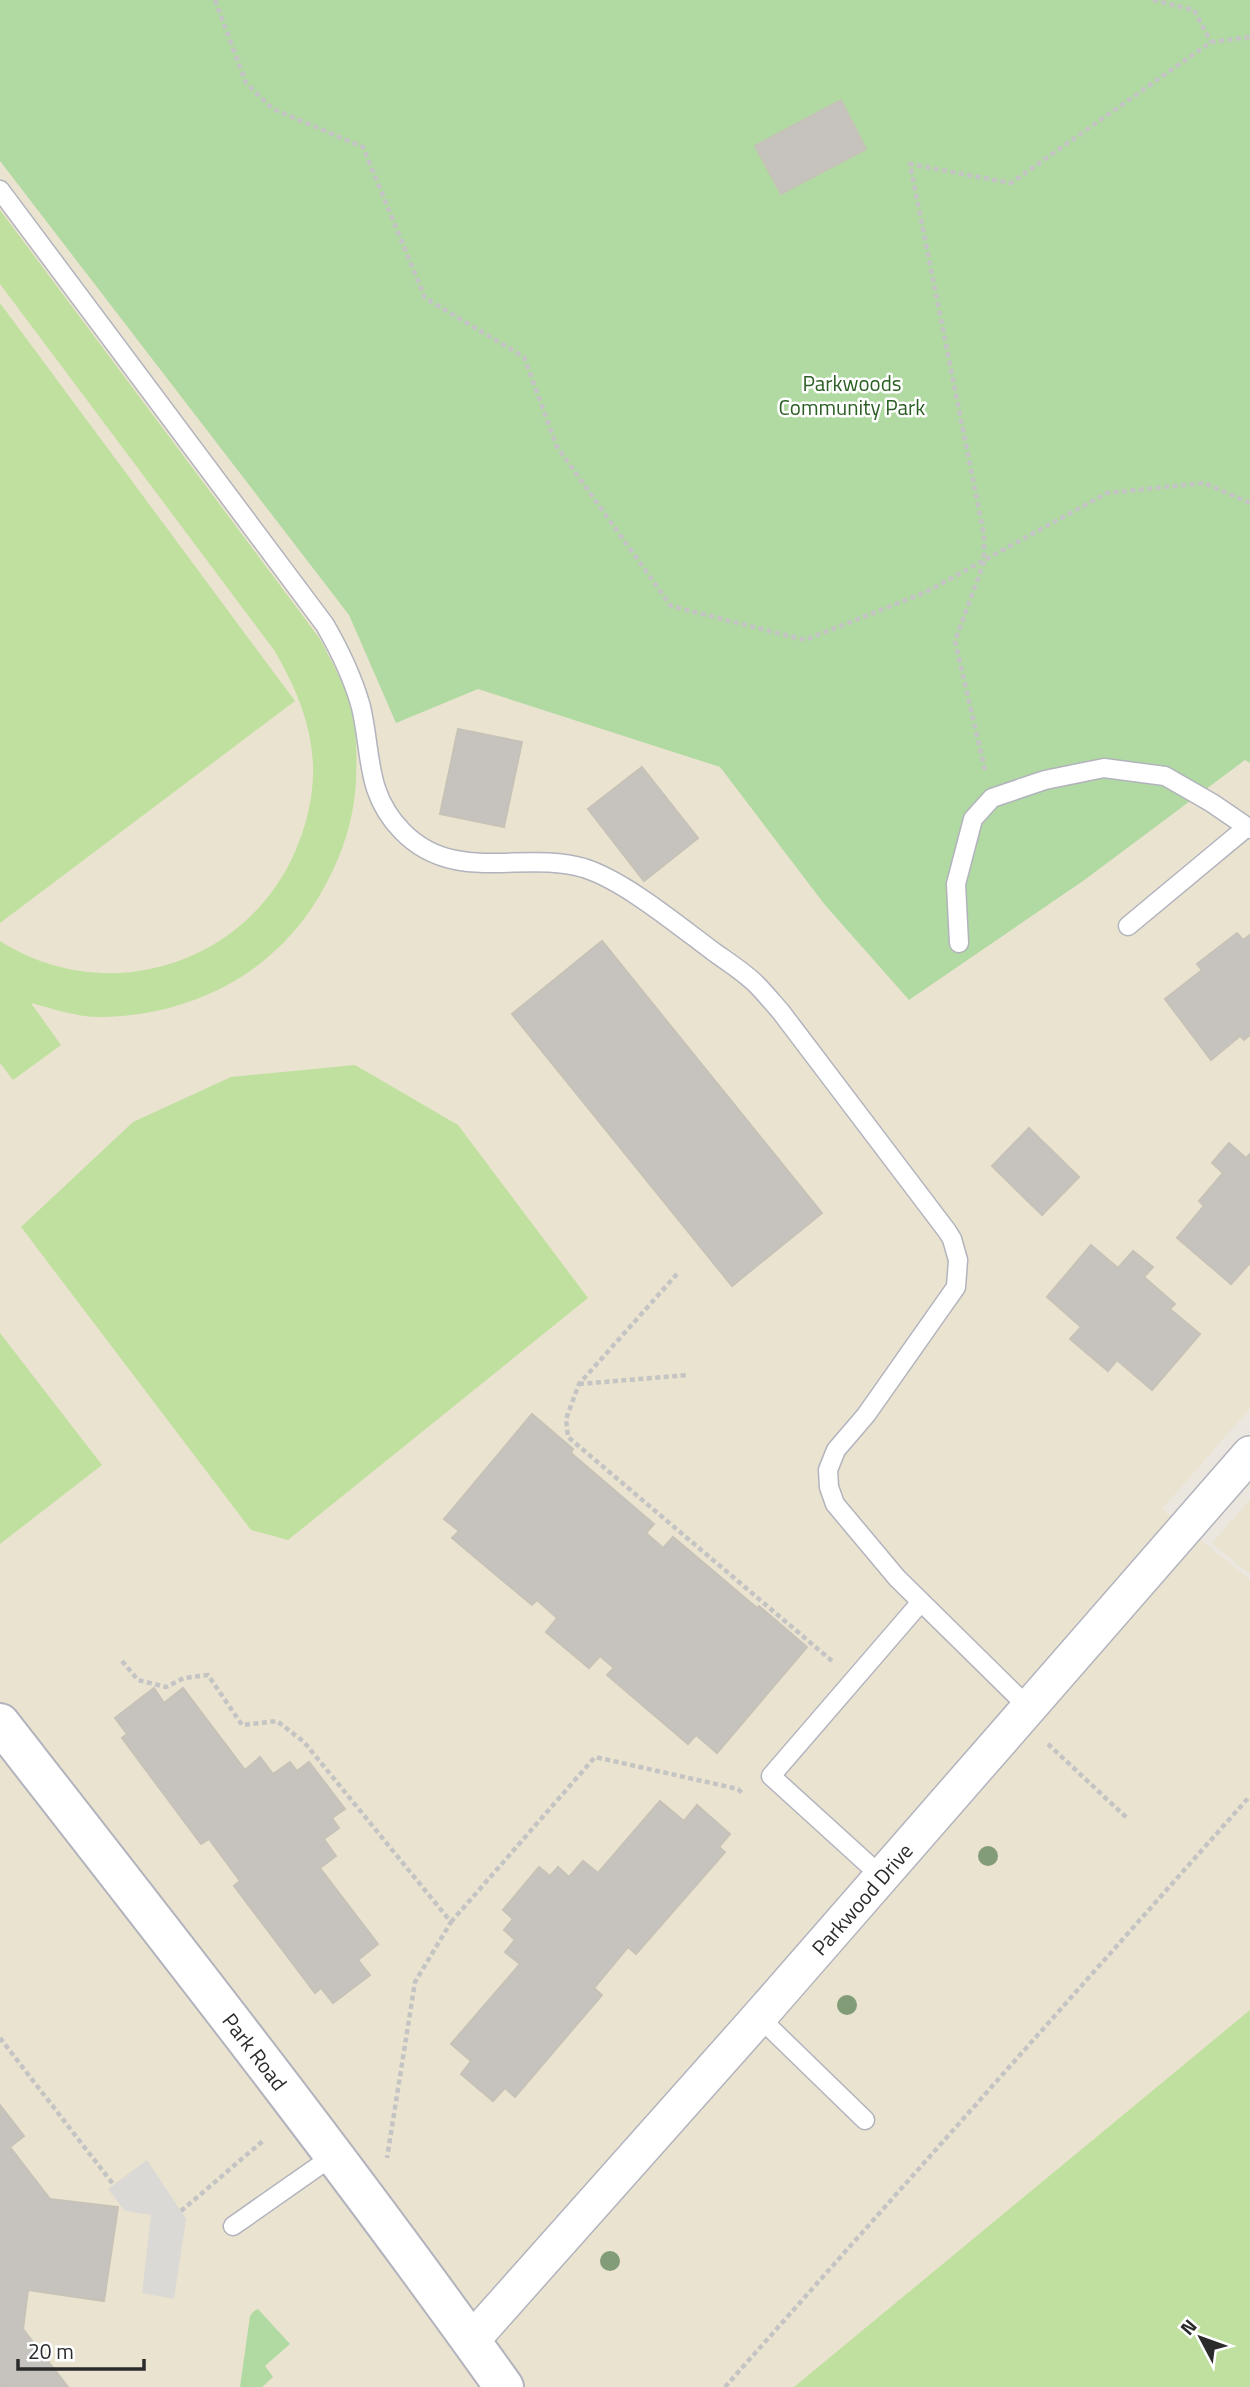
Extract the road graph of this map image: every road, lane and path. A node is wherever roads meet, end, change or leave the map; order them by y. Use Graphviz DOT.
graph roads {
  1 [pos="215,0"];
  2 [pos="1153,0"];
  3 [pos="1250,37"];
  4 [pos="1210,42"];
  5 [pos="0,190"];
  6 [pos="1250,503"];
  7 [pos="985,562"];
  8 [pos="992,798"];
  9 [pos="1249,828"];
  10 [pos="1128,926"];
  11 [pos="959,943"];
  12 [pos="677,1275"];
  13 [pos="688,1375"];
  14 [pos="579,1384"];
  15 [pos="1250,1454"];
  16 [pos="921,1602"];
  17 [pos="122,1661"];
  18 [pos="854,1680"];
  19 [pos="1024,1712"];
  20 [pos="0,1723"];
  21 [pos="1250,1796"];
  22 [pos="748,1798"];
  23 [pos="1128,1819"];
  24 [pos="881,1876"];
  25 [pos="452,1922"];
  26 [pos="759,2017"];
  27 [pos="0,2038"];
  28 [pos="865,2120"];
  29 [pos="264,2140"];
  30 [pos="333,2156"];
  31 [pos="386,2160"];
  32 [pos="113,2184"];
  33 [pos="180,2211"];
  34 [pos="233,2227"];
  35 [pos="471,2341"];
  36 [pos="504,2387"];
  37 [pos="725,2387"];
  1 -- 7 [label="path"];
  2 -- 4 [label="path"];
  3 -- 4 [label="path"];
  4 -- 7 [label="path"];
  5 -- 16 [label="lane"];
  6 -- 7 [label="path"];
  7 -- 8 [label="path"];
  8 -- 9 [label="lane"];
  8 -- 11 [label="lane"];
  9 -- 10 [label="lane"];
  12 -- 14 [label="path"];
  13 -- 14 [label="path"];
  14 -- 18 [label="path"];
  15 -- 19 [label="street, Parkwood Drive"];
  16 -- 18 [label="lane"];
  16 -- 19 [label="lane"];
  17 -- 25 [label="path"];
  18 -- 24 [label="lane"];
  19 -- 23 [label="path"];
  19 -- 24 [label="street, Parkwood Drive"];
  20 -- 30 [label="street, Park Road"];
  21 -- 37 [label="path"];
  22 -- 25 [label="path"];
  24 -- 26 [label="street, Parkwood Drive"];
  25 -- 31 [label="path"];
  26 -- 28 [label="lane"];
  26 -- 35 [label="street, Parkwood Drive"];
  27 -- 32 [label="path"];
  29 -- 33 [label="path"];
  30 -- 34 [label="lane"];
  30 -- 35 [label="street, Park Road"];
  35 -- 36 [label="street, Park Road"];
}
